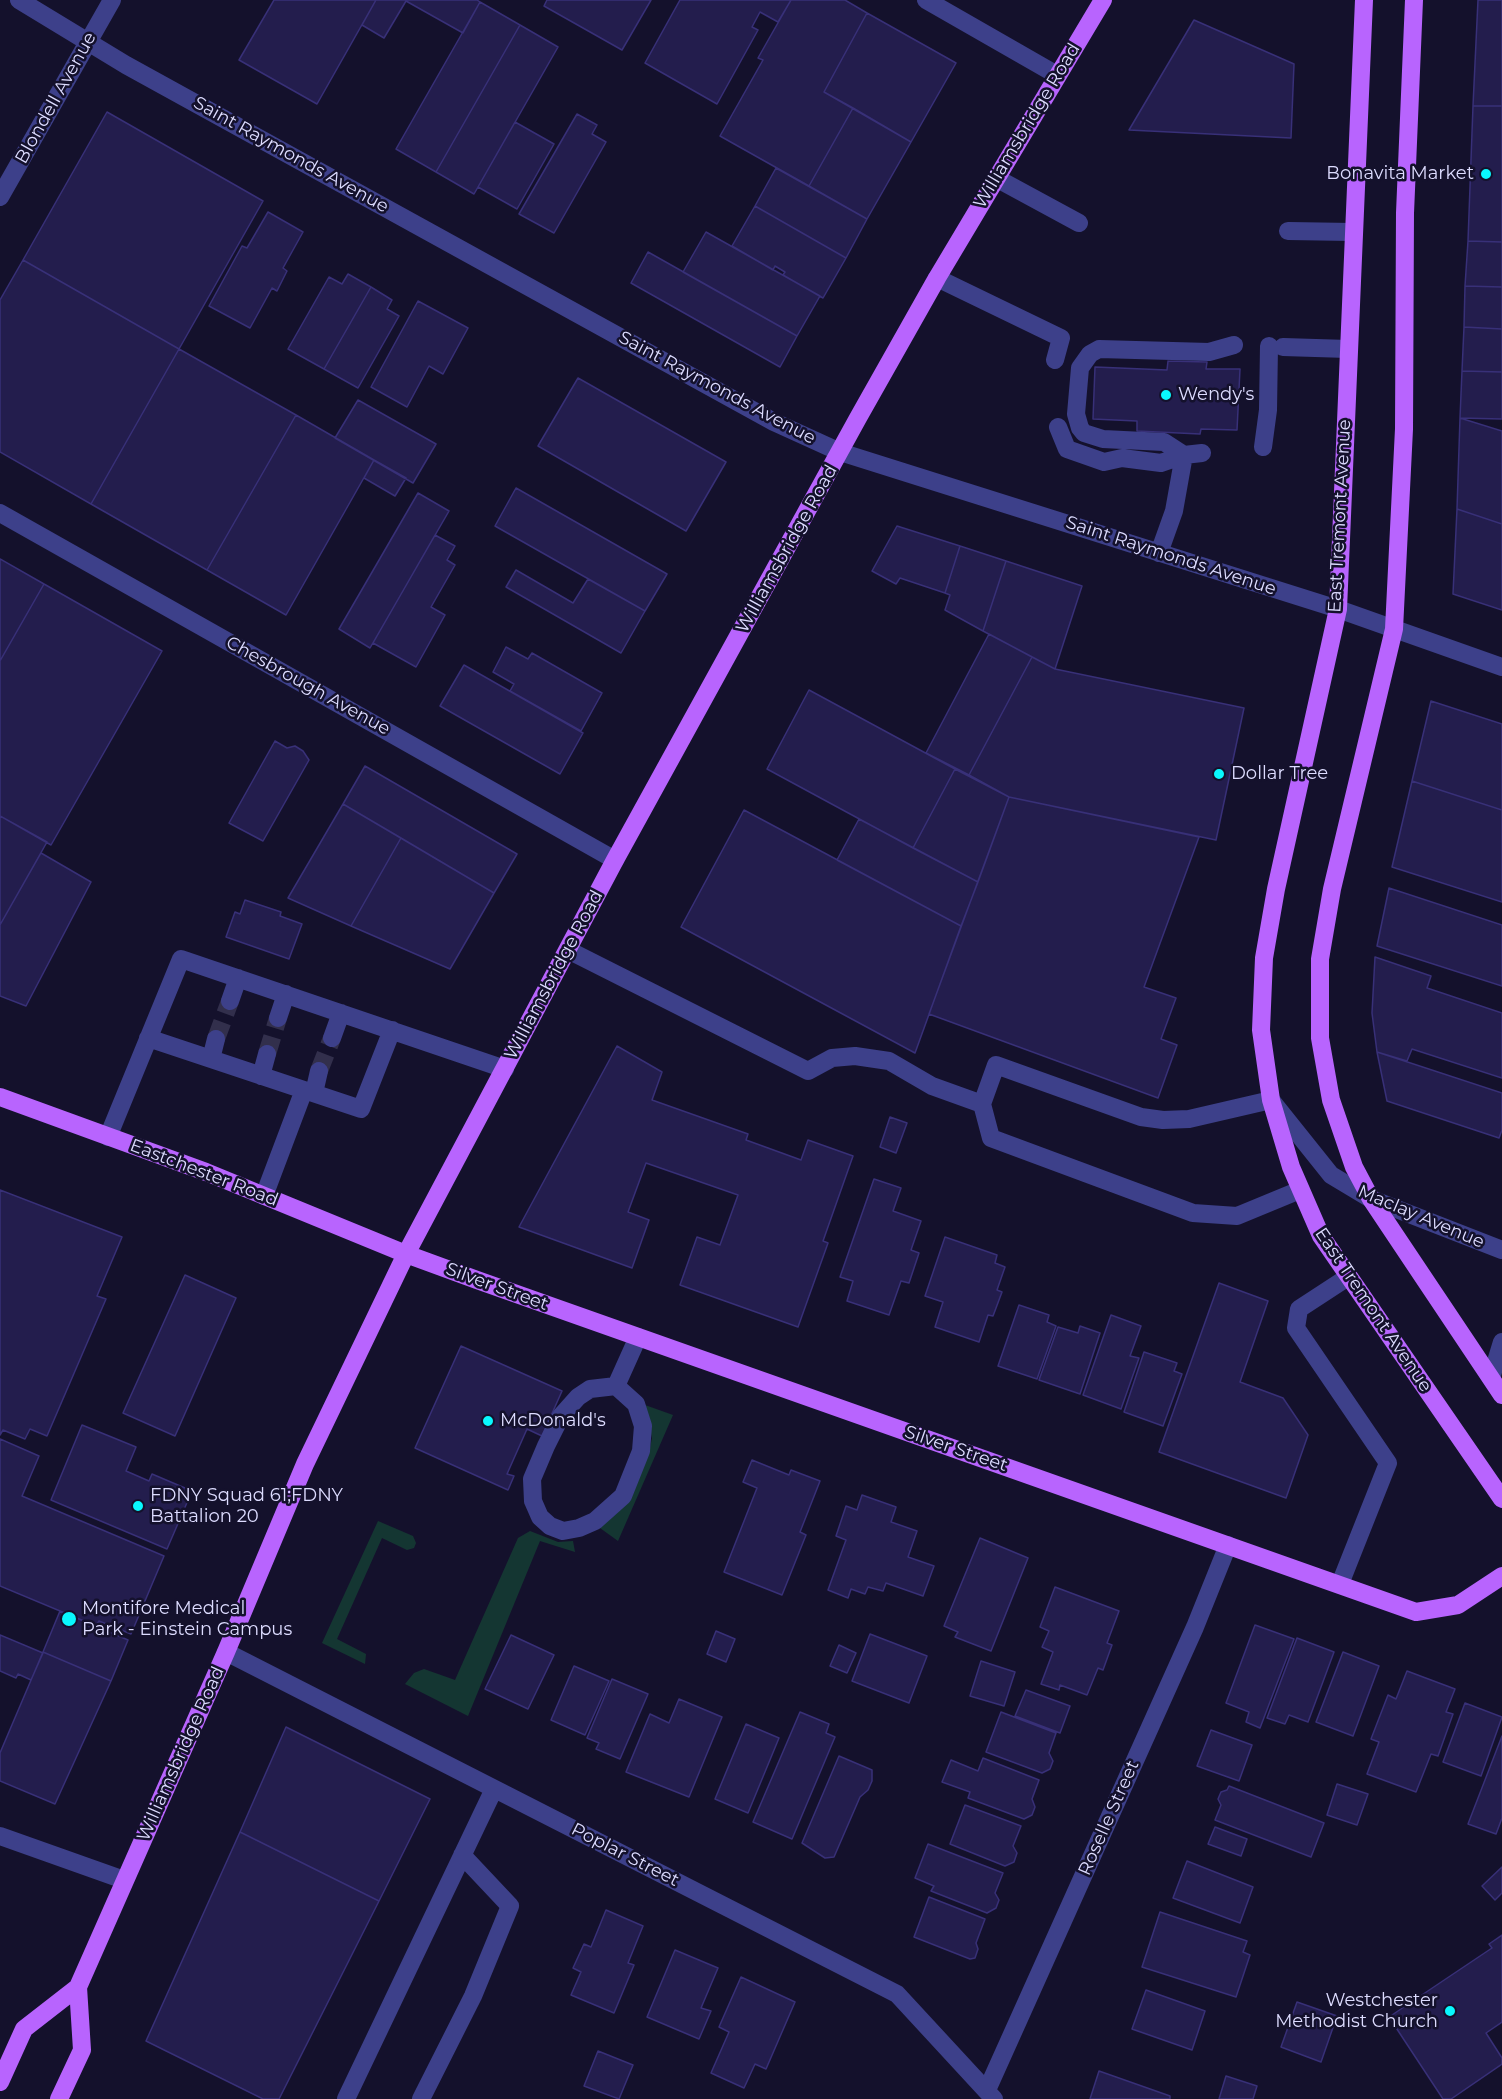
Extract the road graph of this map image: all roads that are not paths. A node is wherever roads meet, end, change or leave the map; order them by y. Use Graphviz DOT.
graph roads {
  1 [pos="19,0"];
  2 [pos="112,0"];
  3 [pos="926,0"];
  4 [pos="1103,0"];
  5 [pos="1364,0"];
  6 [pos="1414,0"];
  7 [pos="86,43"];
  8 [pos="1057,75"];
  9 [pos="996,178"];
  10 [pos="0,197"];
  11 [pos="1079,223"];
  12 [pos="1288,231"];
  13 [pos="1352,232"];
  14 [pos="937,278"];
  15 [pos="1234,345"];
  16 [pos="1348,349"];
  17 [pos="1055,360"];
  18 [pos="1058,427"];
  19 [pos="1263,447"];
  20 [pos="840,452"];
  21 [pos="1193,454"];
  22 [pos="0,513"];
  23 [pos="1159,553"];
  24 [pos="1338,609"];
  25 [pos="1394,629"];
  26 [pos="1502,667"];
  27 [pos="615,860"];
  28 [pos="568,950"];
  29 [pos="238,978"];
  30 [pos="286,994"];
  31 [pos="230,1001"];
  32 [pos="341,1013"];
  33 [pos="278,1018"];
  34 [pos="392,1030"];
  35 [pos="148,1038"];
  36 [pos="333,1038"];
  37 [pos="216,1039"];
  38 [pos="267,1054"];
  39 [pos="211,1059"];
  40 [pos="505,1069"];
  41 [pos="319,1071"];
  42 [pos="261,1076"];
  43 [pos="309,1091"];
  44 [pos="0,1097"];
  45 [pos="1271,1100"];
  46 [pos="982,1104"];
  47 [pos="108,1137"];
  48 [pos="1300,1190"];
  49 [pos="264,1196"];
  50 [pos="1371,1199"];
  51 [pos="1502,1250"];
  52 [pos="406,1254"];
  53 [pos="1348,1277"];
  54 [pos="638,1337"];
  55 [pos="1502,1342"];
  56 [pos="1491,1378"];
  57 [pos="616,1386"];
  58 [pos="1502,1395"];
  59 [pos="1502,1499"];
  60 [pos="1228,1545"];
  61 [pos="1502,1576"];
  62 [pos="1340,1584"];
  63 [pos="226,1652"];
  64 [pos="494,1789"];
  65 [pos="0,1836"];
  66 [pos="462,1855"];
  67 [pos="124,1880"];
  68 [pos="78,1987"];
  69 [pos="0,2082"];
  70 [pos="991,2095"];
  71 [pos="59,2099"];
  72 [pos="346,2099"];
  73 [pos="421,2099"];
  1 -- 7 [label="street, Saint Raymonds Avenue"];
  2 -- 7 [label="street, Blondell Avenue"];
  3 -- 8 [label="street"];
  4 -- 8 [label="main road, Williamsbridge Road"];
  5 -- 13 [label="main road, East Tremont Avenue"];
  6 -- 25 [label="main road"];
  7 -- 10 [label="street, Blondell Avenue"];
  7 -- 20 [label="street, Saint Raymonds Avenue"];
  8 -- 9 [label="main road, Williamsbridge Road"];
  9 -- 11 [label="street"];
  9 -- 14 [label="main road, Williamsbridge Road"];
  12 -- 13 [label="street"];
  13 -- 16 [label="main road, East Tremont Avenue"];
  14 -- 17 [label="street"];
  14 -- 20 [label="main road, Williamsbridge Road"];
  15 -- 21 [label="street"];
  16 -- 19 [label="street"];
  16 -- 24 [label="main road, East Tremont Avenue"];
  18 -- 21 [label="street"];
  20 -- 23 [label="street, Saint Raymonds Avenue"];
  20 -- 27 [label="main road, Williamsbridge Road"];
  21 -- 23 [label="street"];
  22 -- 27 [label="street, Chesbrough Avenue"];
  23 -- 24 [label="street, Saint Raymonds Avenue"];
  24 -- 25 [label="street, Saint Raymonds Avenue"];
  24 -- 45 [label="main road, East Tremont Avenue"];
  25 -- 26 [label="street, Saint Raymonds Avenue"];
  25 -- 50 [label="main road"];
  27 -- 28 [label="main road, Williamsbridge Road"];
  28 -- 40 [label="main road, Williamsbridge Road"];
  28 -- 46 [label="street"];
  29 -- 30 [label="street"];
  29 -- 31 [label="street"];
  29 -- 35 [label="street"];
  30 -- 32 [label="street"];
  30 -- 33 [label="street"];
  32 -- 34 [label="street"];
  32 -- 36 [label="street"];
  34 -- 40 [label="street"];
  34 -- 43 [label="street"];
  35 -- 39 [label="street"];
  35 -- 47 [label="street"];
  37 -- 39 [label="street"];
  38 -- 42 [label="street"];
  39 -- 42 [label="street"];
  40 -- 52 [label="main road, Williamsbridge Road"];
  41 -- 43 [label="street"];
  42 -- 43 [label="street"];
  43 -- 49 [label="street"];
  44 -- 47 [label="main road, Eastchester Road"];
  45 -- 46 [label="street"];
  45 -- 48 [label="main road, East Tremont Avenue"];
  45 -- 50 [label="street, Maclay Avenue"];
  46 -- 48 [label="street"];
  47 -- 49 [label="main road, Eastchester Road"];
  48 -- 53 [label="main road, East Tremont Avenue"];
  49 -- 52 [label="main road, Eastchester Road"];
  50 -- 51 [label="street, Maclay Avenue"];
  50 -- 56 [label="main road"];
  52 -- 54 [label="main road, Silver Street"];
  52 -- 63 [label="main road, Williamsbridge Road"];
  53 -- 59 [label="main road, East Tremont Avenue"];
  53 -- 62 [label="street"];
  54 -- 57 [label="street"];
  54 -- 60 [label="main road, Silver Street"];
  55 -- 56 [label="street"];
  56 -- 58 [label="main road"];
  57 -- 57 [label="street"];
  60 -- 62 [label="main road, Silver Street"];
  60 -- 70 [label="street, Roselle Street"];
  61 -- 62 [label="main road, Silver Street"];
  63 -- 64 [label="street, Poplar Street"];
  63 -- 67 [label="main road, Williamsbridge Road"];
  64 -- 66 [label="street"];
  64 -- 70 [label="street, Poplar Street"];
  65 -- 67 [label="street"];
  66 -- 72 [label="street"];
  66 -- 73 [label="street"];
  67 -- 68 [label="main road, Williamsbridge Road"];
  68 -- 69 [label="main road, Williamsbridge Road"];
  68 -- 71 [label="main road, Williamsbridge Road"];
}
